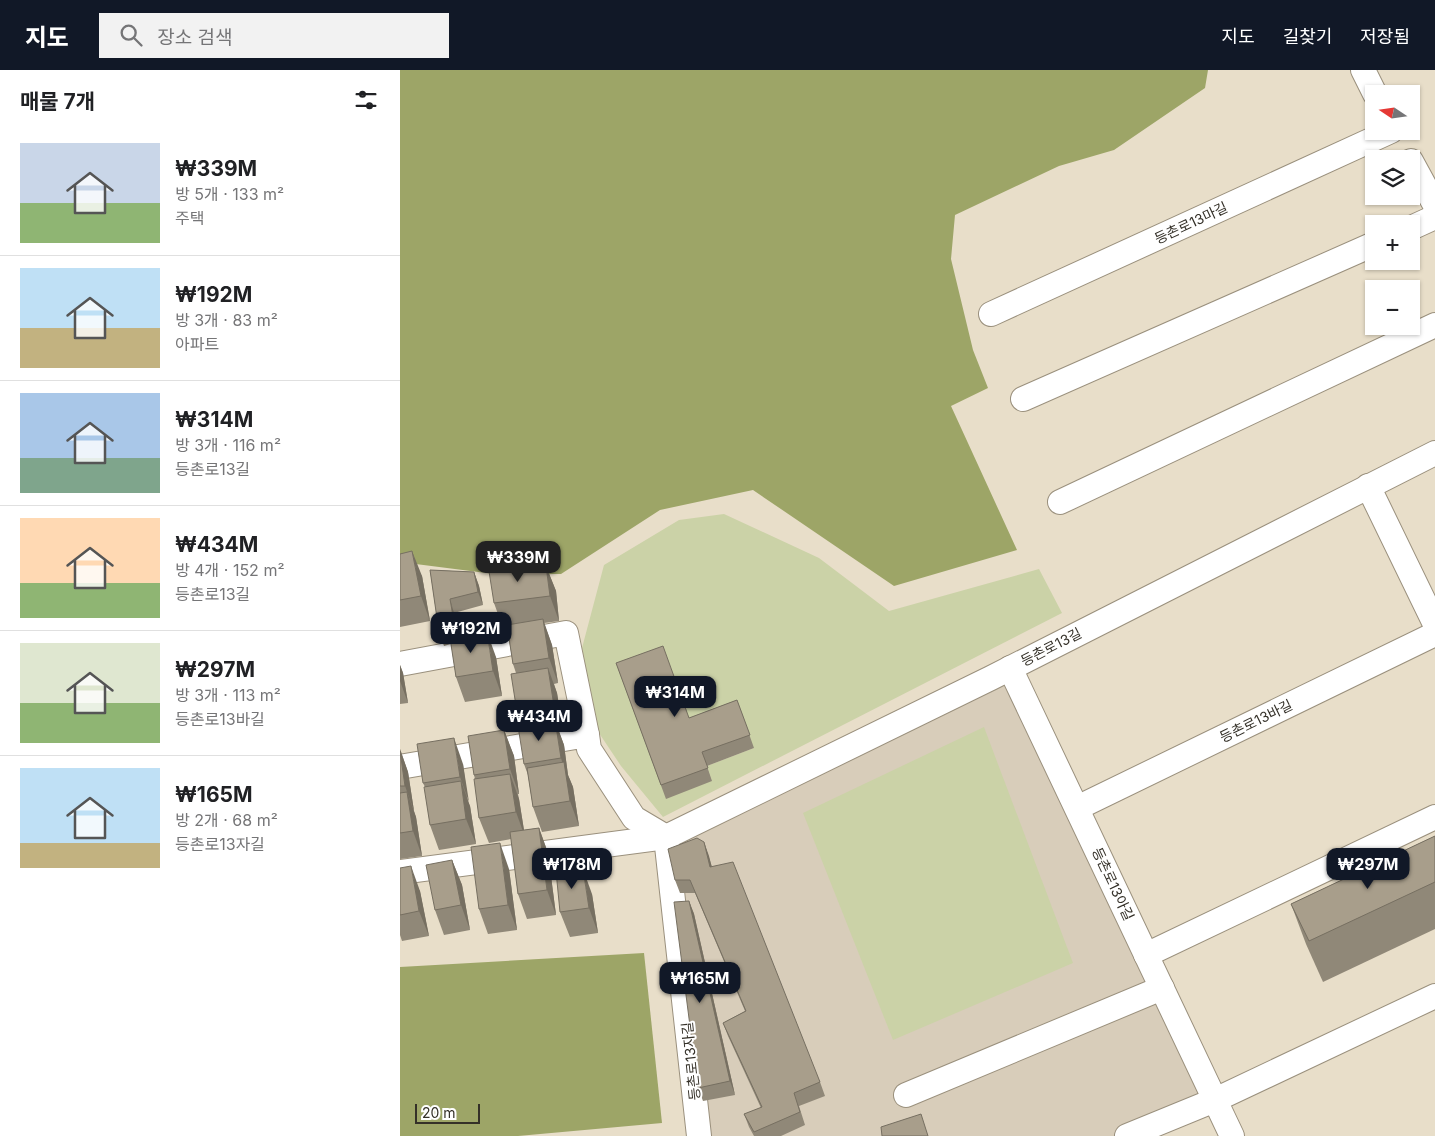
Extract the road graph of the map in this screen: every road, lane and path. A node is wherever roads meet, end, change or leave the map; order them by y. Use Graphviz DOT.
graph roads {
  1 [pos="1363,70"];
  2 [pos="1371,85"];
  3 [pos="1371,140"];
  4 [pos="1420,170"];
  5 [pos="1435,205"];
  6 [pos="1435,217"];
  7 [pos="1420,224"];
  8 [pos="1365,248"];
  9 [pos="991,314"];
  10 [pos="1435,325"];
  11 [pos="1023,399"];
  12 [pos="1435,453"];
  13 [pos="1368,486"];
  14 [pos="1060,502"];
  15 [pos="1435,624"];
  16 [pos="1435,634"];
  17 [pos="400,664"];
  18 [pos="1010,668"];
  19 [pos="587,735"];
  20 [pos="400,767"];
  21 [pos="1077,808"];
  22 [pos="1435,817"];
  23 [pos="666,837"];
  24 [pos="400,872"];
  25 [pos="1146,955"];
  26 [pos="1162,988"];
  27 [pos="1435,996"];
  28 [pos="906,1095"];
  29 [pos="1215,1100"];
  30 [pos="699,1136"];
  31 [pos="1127,1136"];
  32 [pos="1232,1136"];
  1 -- 2 [label="street"];
  3 -- 9 [label="street, 등촌로13마길"];
  4 -- 5 [label="street"];
  6 -- 7 [label="street"];
  8 -- 11 [label="street"];
  10 -- 14 [label="street"];
  12 -- 13 [label="street, 등촌로13길"];
  13 -- 15 [label="street"];
  13 -- 18 [label="street, 등촌로13길"];
  16 -- 21 [label="street, 등촌로13바길"];
  17 -- 19 [label="street"];
  18 -- 21 [label="street, 등촌로13아길"];
  18 -- 23 [label="street, 등촌로13길"];
  19 -- 20 [label="street"];
  19 -- 23 [label="street"];
  21 -- 25 [label="street, 등촌로13아길"];
  22 -- 25 [label="street"];
  23 -- 24 [label="street, 등촌로13길"];
  23 -- 30 [label="street, 등촌로13자길"];
  25 -- 26 [label="street, 등촌로13아길"];
  26 -- 28 [label="street"];
  26 -- 29 [label="street, 등촌로13아길"];
  27 -- 29 [label="street"];
  29 -- 31 [label="street"];
  29 -- 32 [label="street, 등촌로13아길"];
}
